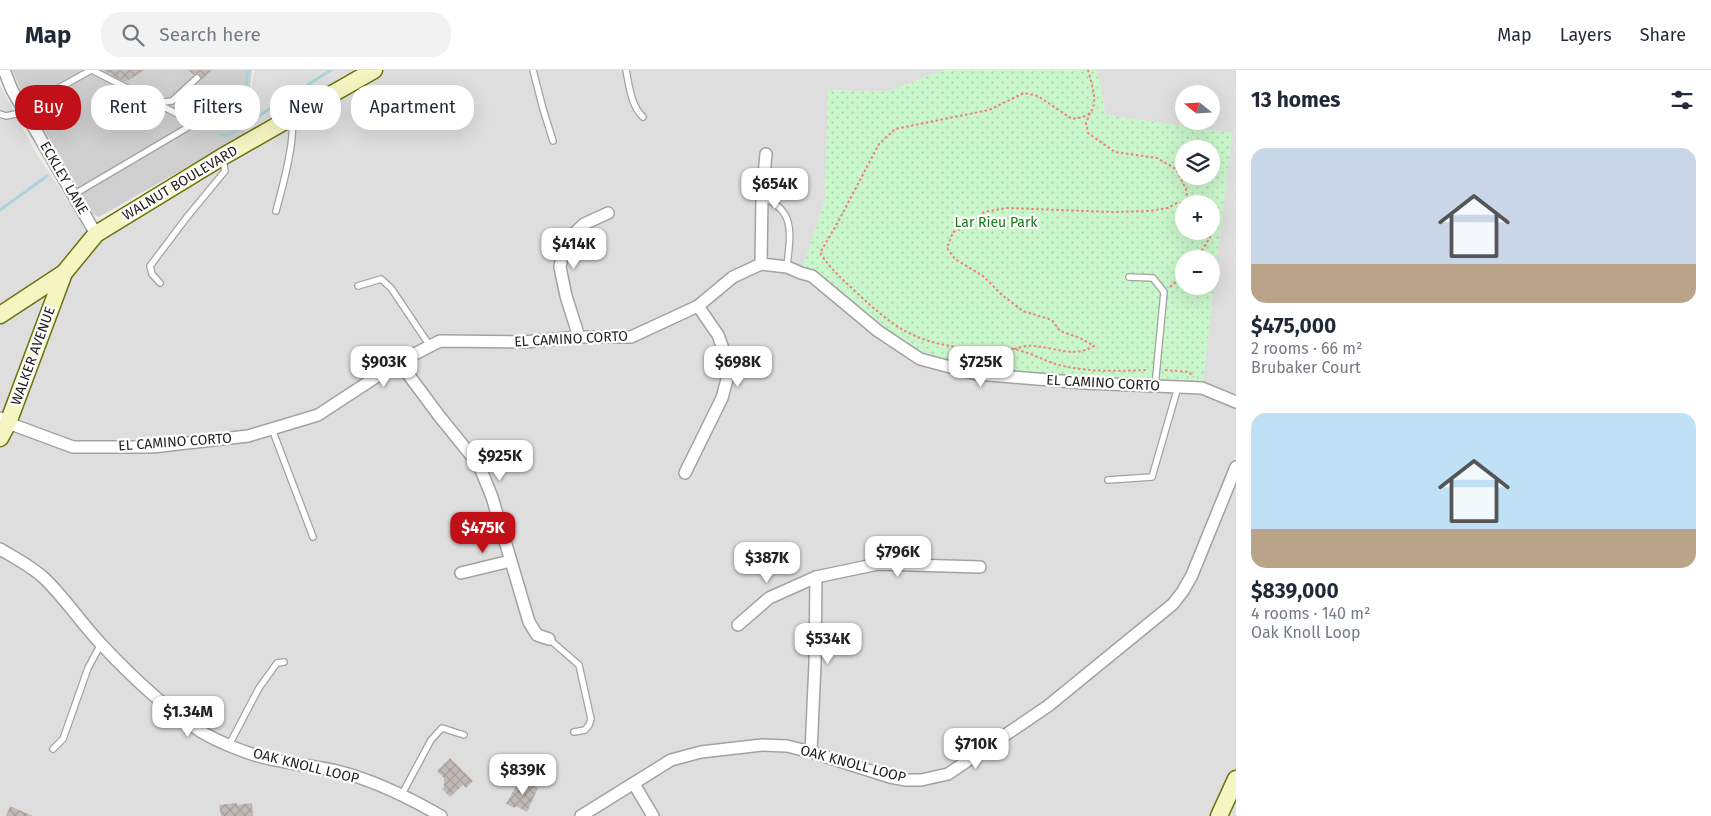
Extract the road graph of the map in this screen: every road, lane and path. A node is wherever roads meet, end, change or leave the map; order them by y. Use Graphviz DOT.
graph roads {
  1 [pos="4,70"];
  2 [pos="92,70"];
  3 [pos="374,70"];
  4 [pos="533,70"];
  5 [pos="626,70"];
  6 [pos="1088,70"];
  7 [pos="356,74"];
  8 [pos="197,78"];
  9 [pos="66,85"];
  10 [pos="121,85"];
  11 [pos="339,85"];
  12 [pos="15,95"];
  13 [pos="165,102"];
  14 [pos="165,108"];
  15 [pos="1090,111"];
  16 [pos="15,113"];
  17 [pos="0,114"];
  18 [pos="643,117"];
  19 [pos="270,129"];
  20 [pos="36,130"];
  21 [pos="292,130"];
  22 [pos="553,141"];
  23 [pos="766,154"];
  24 [pos="222,157"];
  25 [pos="73,195"];
  26 [pos="1187,195"];
  27 [pos="762,197"];
  28 [pos="1175,204"];
  29 [pos="276,211"];
  30 [pos="608,213"];
  31 [pos="96,234"];
  32 [pos="761,264"];
  33 [pos="787,267"];
  34 [pos="64,273"];
  35 [pos="1129,277"];
  36 [pos="160,283"];
  37 [pos="1175,283"];
  38 [pos="358,286"];
  39 [pos="1164,292"];
  40 [pos="698,306"];
  41 [pos="0,315"];
  42 [pos="579,337"];
  43 [pos="430,346"];
  44 [pos="1014,349"];
  45 [pos="399,362"];
  46 [pos="1156,370"];
  47 [pos="1155,386"];
  48 [pos="1178,387"];
  49 [pos="1202,388"];
  50 [pos="1236,402"];
  51 [pos="4,421"];
  52 [pos="272,429"];
  53 [pos="0,438"];
  54 [pos="1236,467"];
  55 [pos="685,473"];
  56 [pos="1108,480"];
  57 [pos="312,537"];
  58 [pos="0,549"];
  59 [pos="510,561"];
  60 [pos="980,567"];
  61 [pos="461,573"];
  62 [pos="816,577"];
  63 [pos="738,625"];
  64 [pos="549,639"];
  65 [pos="101,644"];
  66 [pos="284,662"];
  67 [pos="574,732"];
  68 [pos="464,735"];
  69 [pos="229,745"];
  70 [pos="53,749"];
  71 [pos="811,752"];
  72 [pos="1236,779"];
  73 [pos="634,784"];
  74 [pos="402,794"];
  75 [pos="441,816"];
  76 [pos="581,816"];
  77 [pos="653,816"];
  78 [pos="1219,816"];
  1 -- 12 [label="street, ECKLEY LANE"];
  2 -- 9 [label="lane"];
  2 -- 10 [label="lane"];
  3 -- 7 [label="street, WALNUT BOULEVARD"];
  4 -- 22 [label="lane"];
  5 -- 18 [label="lane"];
  6 -- 15 [label="path"];
  7 -- 11 [label="street, WALNUT BOULEVARD"];
  8 -- 13 [label="lane"];
  14 -- 25 [label="lane"];
  15 -- 26 [label="path"];
  15 -- 44 [label="path"];
  16 -- 17 [label="lane"];
  19 -- 24 [label="street, WALNUT BOULEVARD"];
  20 -- 25 [label="street, ECKLEY LANE"];
  21 -- 29 [label="lane"];
  23 -- 27 [label="street"];
  24 -- 31 [label="street, WALNUT BOULEVARD"];
  24 -- 36 [label="lane"];
  25 -- 31 [label="street, ECKLEY LANE"];
  27 -- 32 [label="street"];
  27 -- 33 [label="lane"];
  28 -- 44 [label="path"];
  30 -- 42 [label="street"];
  31 -- 34 [label="street, WALNUT BOULEVARD"];
  32 -- 33 [label="street, EL CAMINO CORTO"];
  32 -- 40 [label="street, EL CAMINO CORTO"];
  33 -- 47 [label="street, EL CAMINO CORTO"];
  34 -- 41 [label="street, WALNUT BOULEVARD"];
  34 -- 51 [label="street, WALKER AVENUE"];
  35 -- 39 [label="lane"];
  37 -- 39 [label="path"];
  38 -- 43 [label="lane"];
  39 -- 46 [label="lane"];
  40 -- 42 [label="street, EL CAMINO CORTO"];
  40 -- 55 [label="street"];
  42 -- 43 [label="street, EL CAMINO CORTO"];
  43 -- 45 [label="street, EL CAMINO CORTO"];
  44 -- 46 [label="path"];
  45 -- 52 [label="street, EL CAMINO CORTO"];
  45 -- 59 [label="street"];
  46 -- 47 [label="lane"];
  46 -- 49 [label="path"];
  47 -- 48 [label="street, EL CAMINO CORTO"];
  48 -- 49 [label="street, EL CAMINO CORTO"];
  48 -- 56 [label="lane"];
  49 -- 50 [label="street, EL CAMINO CORTO"];
  51 -- 52 [label="street, EL CAMINO CORTO"];
  51 -- 53 [label="street, WALKER AVENUE"];
  52 -- 57 [label="lane"];
  54 -- 71 [label="street, OAK KNOLL LOOP"];
  58 -- 65 [label="street, OAK KNOLL LOOP"];
  59 -- 61 [label="street"];
  59 -- 64 [label="street"];
  60 -- 62 [label="street"];
  62 -- 63 [label="street"];
  62 -- 71 [label="street"];
  64 -- 67 [label="lane"];
  65 -- 69 [label="street, OAK KNOLL LOOP"];
  65 -- 70 [label="lane"];
  66 -- 69 [label="lane"];
  68 -- 74 [label="lane"];
  69 -- 74 [label="street, OAK KNOLL LOOP"];
  71 -- 73 [label="street, OAK KNOLL LOOP"];
  72 -- 78 [label="street"];
  73 -- 76 [label="street, OAK KNOLL LOOP"];
  73 -- 77 [label="street"];
  74 -- 75 [label="street, OAK KNOLL LOOP"];
}
